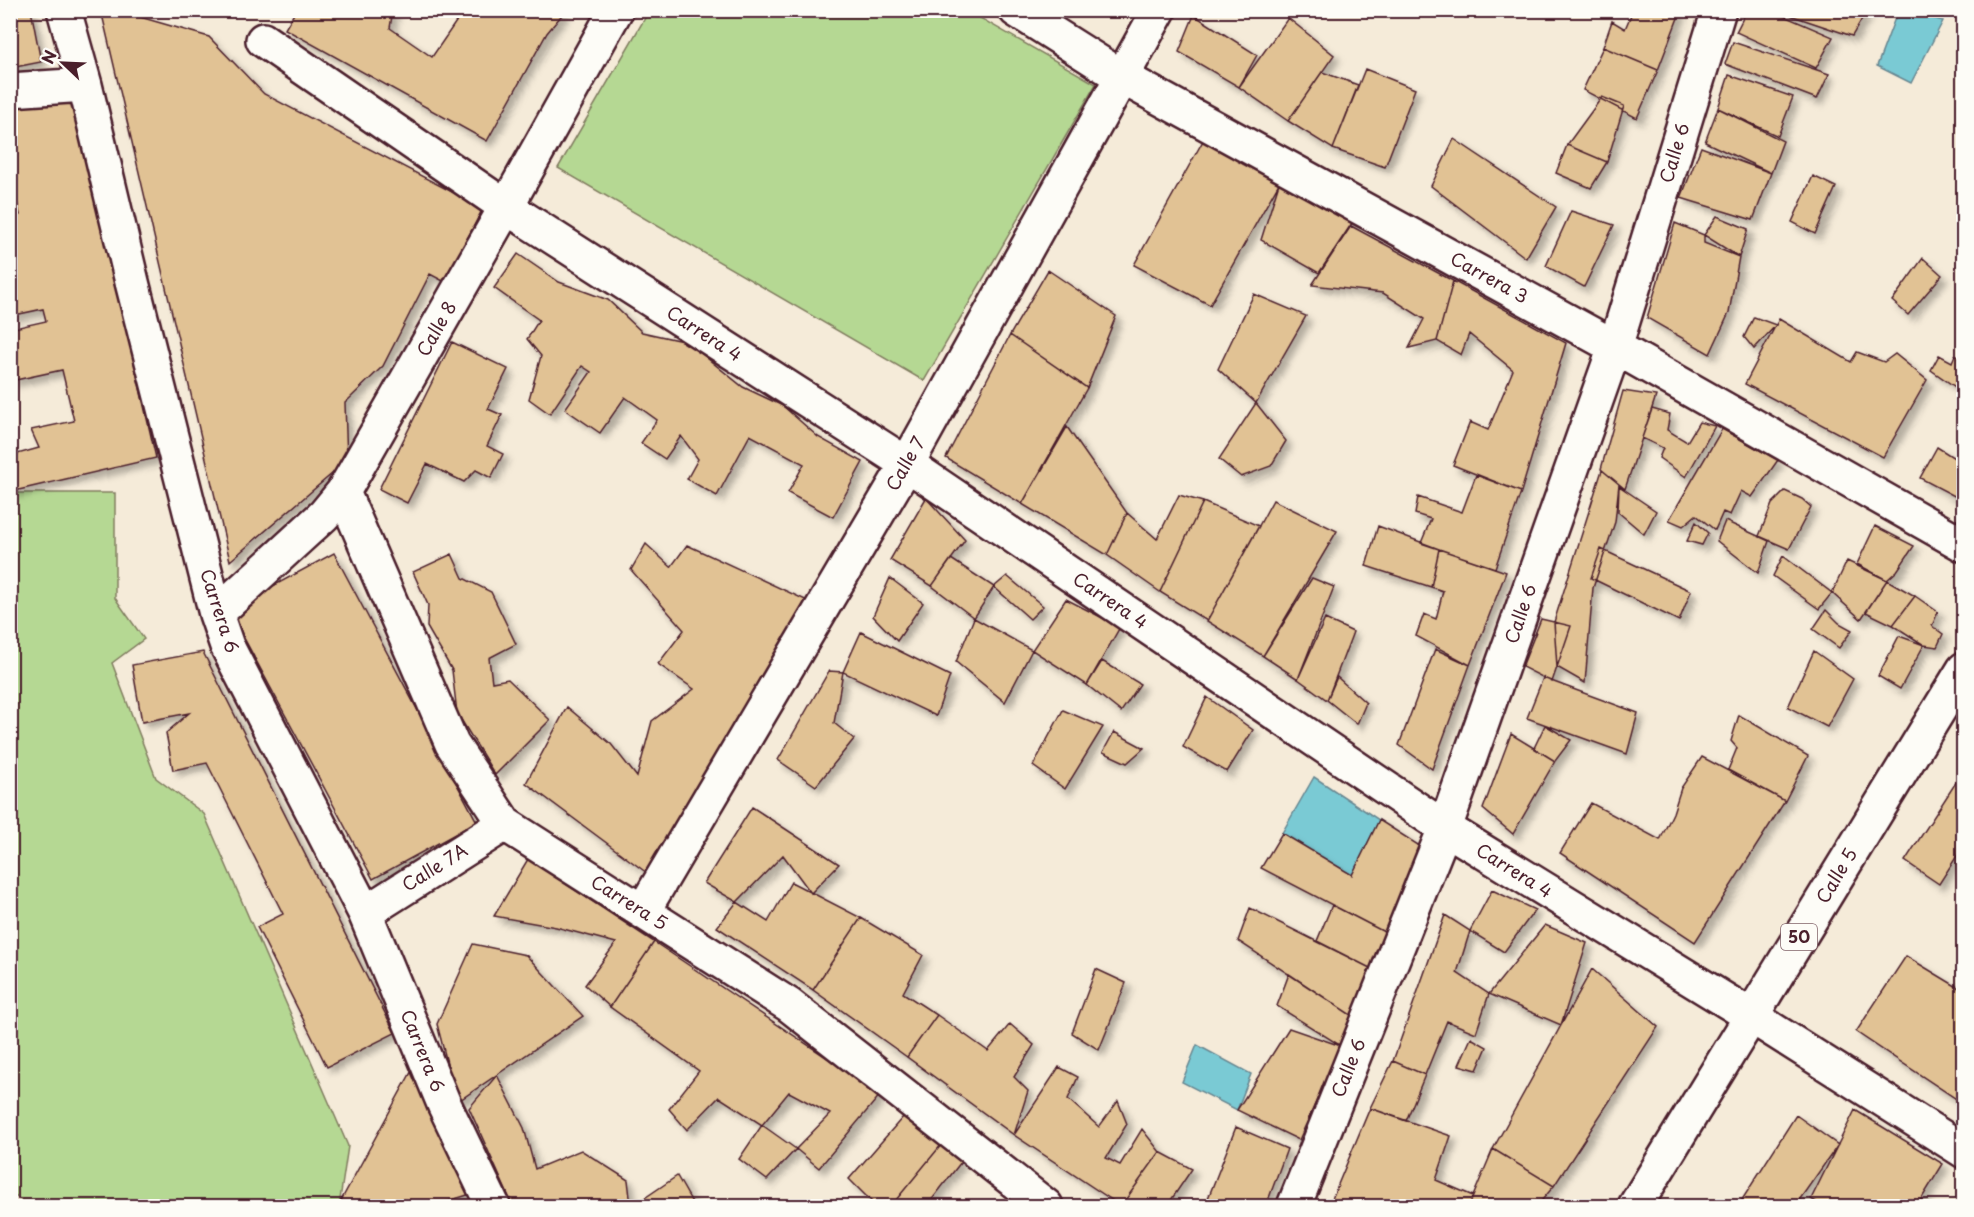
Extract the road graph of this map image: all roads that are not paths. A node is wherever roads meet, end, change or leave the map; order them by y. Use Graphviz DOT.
graph roads {
  1 [pos="64,10"];
  2 [pos="616,10"];
  3 [pos="1016,10"];
  4 [pos="1159,10"];
  5 [pos="1719,10"];
  6 [pos="263,40"];
  7 [pos="1122,77"];
  8 [pos="85,85"];
  9 [pos="10,90"];
  10 [pos="506,207"];
  11 [pos="1615,347"];
  12 [pos="907,464"];
  13 [pos="343,492"];
  14 [pos="1964,545"];
  15 [pos="216,614"];
  16 [pos="1964,669"];
  17 [pos="505,824"];
  18 [pos="1445,828"];
  19 [pos="643,911"];
  20 [pos="365,913"];
  21 [pos="1751,1016"];
  22 [pos="1964,1151"];
  23 [pos="493,1206"];
  24 [pos="1046,1206"];
  25 [pos="1294,1206"];
  26 [pos="1635,1206"];
  1 -- 8 [label="main road, Carrera 6"];
  2 -- 10 [label="main road, Calle 8"];
  3 -- 7 [label="main road, Carrera 3"];
  4 -- 7 [label="main road, Calle 7"];
  5 -- 11 [label="main road, Calle 6"];
  6 -- 10 [label="main road, Carrera 4"];
  7 -- 11 [label="main road, Carrera 3"];
  7 -- 12 [label="main road, Calle 7"];
  8 -- 9 [label="main road"];
  8 -- 15 [label="main road, Carrera 6"];
  10 -- 12 [label="main road, Carrera 4"];
  10 -- 13 [label="main road, Calle 8"];
  11 -- 14 [label="main road, Carrera 3"];
  11 -- 18 [label="main road, Calle 6"];
  12 -- 18 [label="main road, Carrera 4"];
  12 -- 19 [label="main road, Calle 7"];
  13 -- 15 [label="main road, Calle 8"];
  13 -- 17 [label="main road, Carrera 5"];
  15 -- 20 [label="main road, Carrera 6"];
  16 -- 21 [label="main road, Calle 5 / 50"];
  17 -- 19 [label="main road, Carrera 5"];
  17 -- 20 [label="main road, Calle 7A"];
  18 -- 21 [label="main road, Carrera 4"];
  18 -- 25 [label="main road, Calle 6"];
  19 -- 24 [label="main road, Carrera 5"];
  20 -- 23 [label="main road, Carrera 6"];
  21 -- 22 [label="main road, Carrera 4"];
  21 -- 26 [label="main road, Calle 5 / 50"];
}
